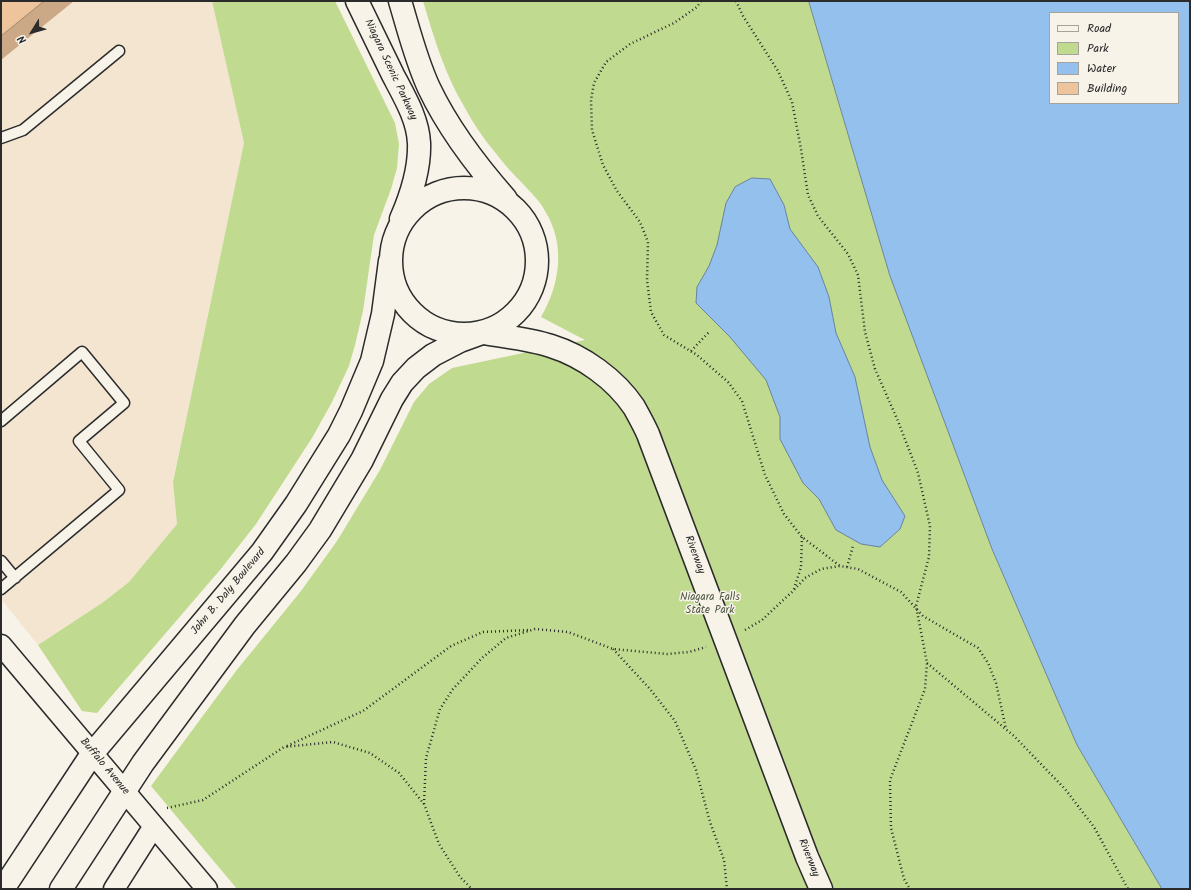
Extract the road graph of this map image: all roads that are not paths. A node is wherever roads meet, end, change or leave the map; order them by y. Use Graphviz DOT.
graph roads {
  1 [pos="357,1"];
  2 [pos="400,1"];
  3 [pos="119,51"];
  4 [pos="1,138"];
  5 [pos="510,203"];
  6 [pos="396,234"];
  7 [pos="390,262"];
  8 [pos="483,333"];
  9 [pos="1,421"];
  10 [pos="1,561"];
  11 [pos="15,578"];
  12 [pos="1,589"];
  13 [pos="1,645"];
  14 [pos="92,754"];
  15 [pos="124,791"];
  16 [pos="158,818"];
  17 [pos="3,889"];
  18 [pos="61,889"];
  19 [pos="114,889"];
  20 [pos="207,889"];
  21 [pos="821,889"];
  1 -- 6 [label="main road, Niagara Scenic Parkway"];
  2 -- 5 [label="main road"];
  3 -- 4 [label="lane"];
  5 -- 6 [label="main road"];
  5 -- 8 [label="main road"];
  6 -- 7 [label="main road, John B. Daly Boulevard"];
  7 -- 8 [label="main road"];
  7 -- 14 [label="main road, John B. Daly Boulevard"];
  8 -- 15 [label="main road"];
  8 -- 21 [label="main road, Riverway"];
  9 -- 11 [label="lane"];
  10 -- 11 [label="lane"];
  11 -- 12 [label="lane"];
  13 -- 14 [label="street, Buffalo Avenue"];
  14 -- 15 [label="street, Buffalo Avenue"];
  14 -- 17 [label="main road, John B. Daly Boulevard"];
  15 -- 16 [label="street, Buffalo Avenue"];
  15 -- 18 [label="main road"];
  16 -- 19 [label="street"];
  16 -- 20 [label="street, Buffalo Avenue"];
}
